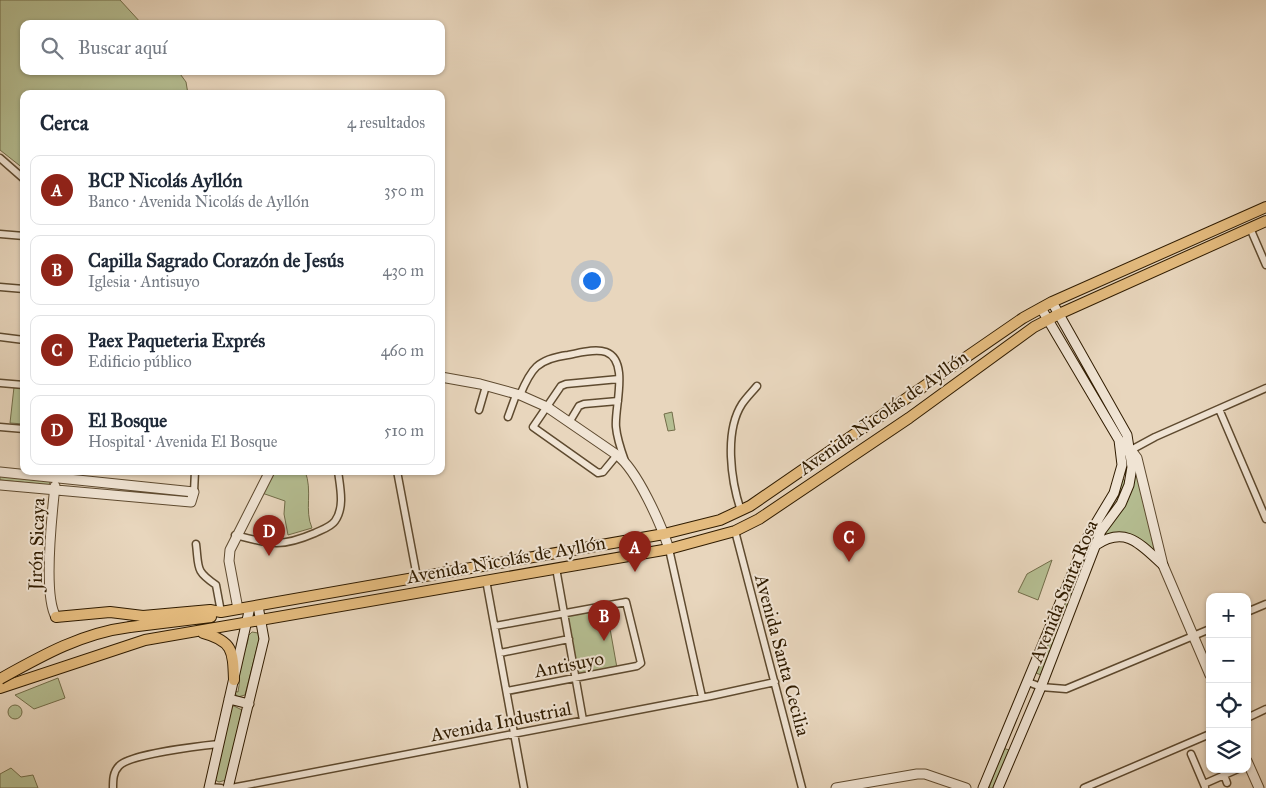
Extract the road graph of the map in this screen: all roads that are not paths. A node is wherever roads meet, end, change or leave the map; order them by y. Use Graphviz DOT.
graph roads {
  1 [pos="1,161"];
  2 [pos="20,176"];
  3 [pos="1266,207"];
  4 [pos="1266,221"];
  5 [pos="1250,228"];
  6 [pos="0,234"];
  7 [pos="20,236"];
  8 [pos="1266,265"];
  9 [pos="0,287"];
  10 [pos="20,289"];
  11 [pos="1052,302"];
  12 [pos="1041,308"];
  13 [pos="1059,314"];
  14 [pos="1047,319"];
  15 [pos="0,338"];
  16 [pos="20,340"];
  17 [pos="445,377"];
  18 [pos="619,379"];
  19 [pos="0,383"];
  20 [pos="20,386"];
  21 [pos="486,386"];
  22 [pos="757,386"];
  23 [pos="1266,388"];
  24 [pos="518,395"];
  25 [pos="618,401"];
  26 [pos="547,407"];
  27 [pos="1219,409"];
  28 [pos="479,410"];
  29 [pos="508,417"];
  30 [pos="570,421"];
  31 [pos="0,427"];
  32 [pos="20,429"];
  33 [pos="1131,450"];
  34 [pos="1121,451"];
  35 [pos="621,458"];
  36 [pos="0,472"];
  37 [pos="20,473"];
  38 [pos="56,475"];
  39 [pos="195,475"];
  40 [pos="268,475"];
  41 [pos="338,475"];
  42 [pos="398,475"];
  43 [pos="0,485"];
  44 [pos="154,488"];
  45 [pos="54,491"];
  46 [pos="194,492"];
  47 [pos="153,499"];
  48 [pos="741,511"];
  49 [pos="1266,519"];
  50 [pos="736,530"];
  51 [pos="664,534"];
  52 [pos="235,535"];
  53 [pos="196,544"];
  54 [pos="1096,545"];
  55 [pos="669,549"];
  56 [pos="1163,565"];
  57 [pos="556,568"];
  58 [pos="417,577"];
  59 [pos="486,580"];
  60 [pos="1266,604"];
  61 [pos="254,606"];
  62 [pos="238,609"];
  63 [pos="1251,610"];
  64 [pos="221,612"];
  65 [pos="564,614"];
  66 [pos="56,616"];
  67 [pos="262,621"];
  68 [pos="246,624"];
  69 [pos="495,626"];
  70 [pos="1206,631"];
  71 [pos="200,632"];
  72 [pos="1193,636"];
  73 [pos="569,639"];
  74 [pos="500,653"];
  75 [pos="1206,666"];
  76 [pos="576,677"];
  77 [pos="234,680"];
  78 [pos="775,682"];
  79 [pos="1028,682"];
  80 [pos="1,683"];
  81 [pos="1041,687"];
  82 [pos="507,691"];
  83 [pos="702,697"];
  84 [pos="229,699"];
  85 [pos="249,704"];
  86 [pos="1266,709"];
  87 [pos="1251,716"];
  88 [pos="583,720"];
  89 [pos="515,734"];
  90 [pos="1206,736"];
  91 [pos="219,744"];
  92 [pos="1191,754"];
  93 [pos="1251,771"];
  94 [pos="1222,773"];
  95 [pos="1223,773"];
  96 [pos="1228,783"];
  97 [pos="1204,786"];
  98 [pos="113,788"];
  99 [pos="209,788"];
  100 [pos="221,788"];
  101 [pos="230,788"];
  102 [pos="524,788"];
  103 [pos="802,788"];
  104 [pos="836,788"];
  105 [pos="966,788"];
  106 [pos="983,788"];
  107 [pos="998,788"];
  108 [pos="1084,788"];
  109 [pos="1258,788"];
  1 -- 2 [label="street"];
  3 -- 11 [label="main road, Avenida Nicolás de Ayllón"];
  4 -- 5 [label="main road, Avenida Nicolás de Ayllón"];
  5 -- 8 [label="street"];
  5 -- 13 [label="main road, Avenida Nicolás de Ayllón"];
  6 -- 7 [label="street"];
  9 -- 10 [label="street"];
  11 -- 12 [label="main road, Avenida Nicolás de Ayllón"];
  11 -- 13 [label="main road, Avenida Santa Rosa"];
  12 -- 14 [label="main road, Avenida Santa Rosa"];
  12 -- 48 [label="main road, Avenida Nicolás de Ayllón"];
  13 -- 14 [label="main road, Avenida Nicolás de Ayllón"];
  13 -- 33 [label="main road, Avenida Santa Rosa"];
  14 -- 34 [label="main road, Avenida Santa Rosa"];
  14 -- 50 [label="main road, Avenida Nicolás de Ayllón"];
  15 -- 16 [label="street"];
  17 -- 21 [label="main road"];
  18 -- 24 [label="street"];
  18 -- 25 [label="street"];
  18 -- 26 [label="street"];
  19 -- 20 [label="street"];
  21 -- 24 [label="main road"];
  21 -- 28 [label="street"];
  22 -- 48 [label="street"];
  23 -- 27 [label="street"];
  24 -- 26 [label="main road"];
  24 -- 29 [label="street"];
  25 -- 30 [label="street"];
  25 -- 35 [label="street"];
  26 -- 30 [label="main road"];
  26 -- 35 [label="street"];
  27 -- 33 [label="street"];
  27 -- 49 [label="street"];
  30 -- 35 [label="main road"];
  31 -- 32 [label="street"];
  33 -- 34 [label="main road"];
  33 -- 54 [label="main road, Avenida Santa Rosa"];
  33 -- 56 [label="main road"];
  34 -- 79 [label="main road, Avenida Santa Rosa"];
  35 -- 51 [label="main road"];
  36 -- 37 [label="main road"];
  38 -- 44 [label="main road"];
  38 -- 45 [label="main road, Jirón Sicaya"];
  39 -- 46 [label="street"];
  40 -- 52 [label="main road"];
  41 -- 52 [label="street"];
  42 -- 58 [label="street"];
  43 -- 45 [label="main road"];
  44 -- 46 [label="main road"];
  44 -- 47 [label="main road"];
  45 -- 47 [label="main road"];
  45 -- 66 [label="main road, Jirón Sicaya"];
  46 -- 47 [label="main road"];
  48 -- 51 [label="main road, Avenida Nicolás de Ayllón"];
  50 -- 55 [label="main road, Avenida Nicolás de Ayllón"];
  50 -- 78 [label="street, Avenida Santa Cecilia"];
  51 -- 55 [label="main road"];
  51 -- 58 [label="main road, Avenida Nicolás de Ayllón"];
  52 -- 62 [label="main road"];
  53 -- 64 [label="street"];
  54 -- 56 [label="main road"];
  54 -- 81 [label="main road, Avenida Santa Rosa"];
  55 -- 57 [label="main road, Avenida Nicolás de Ayllón"];
  55 -- 83 [label="street"];
  56 -- 72 [label="main road"];
  57 -- 59 [label="main road, Avenida Nicolás de Ayllón"];
  57 -- 65 [label="street"];
  58 -- 61 [label="main road, Avenida Nicolás de Ayllón"];
  59 -- 67 [label="main road, Avenida Nicolás de Ayllón"];
  59 -- 69 [label="street"];
  60 -- 63 [label="street"];
  61 -- 62 [label="main road, Avenida Nicolás de Ayllón"];
  61 -- 67 [label="main road"];
  61 -- 68 [label="main road"];
  62 -- 64 [label="main road, Avenida Nicolás de Ayllón"];
  64 -- 66 [label="main road, Avenida Nicolás de Ayllón"];
  64 -- 80 [label="main road, bridge"];
  65 -- 69 [label="street"];
  65 -- 73 [label="street"];
  65 -- 76 [label="street, Antisuyo"];
  67 -- 68 [label="main road, Avenida Nicolás de Ayllón"];
  67 -- 85 [label="main road"];
  68 -- 71 [label="main road, Avenida Nicolás de Ayllón"];
  68 -- 77 [label="main road"];
  69 -- 74 [label="street"];
  70 -- 72 [label="street"];
  71 -- 77 [label="main road"];
  71 -- 80 [label="main road, Avenida Nicolás de Ayllón"];
  72 -- 75 [label="main road"];
  72 -- 81 [label="street"];
  73 -- 74 [label="street"];
  73 -- 76 [label="street"];
  74 -- 82 [label="street"];
  76 -- 82 [label="street, Antisuyo"];
  76 -- 88 [label="street"];
  77 -- 84 [label="main road"];
  78 -- 83 [label="street, Avenida Industrial"];
  78 -- 103 [label="street, Avenida Santa Cecilia"];
  79 -- 81 [label="street"];
  79 -- 106 [label="main road, Avenida Santa Rosa"];
  81 -- 107 [label="main road, Avenida Santa Rosa"];
  82 -- 89 [label="street"];
  83 -- 88 [label="street, Avenida Industrial"];
  84 -- 85 [label="main road"];
  84 -- 91 [label="main road"];
  85 -- 101 [label="main road"];
  86 -- 87 [label="street"];
  88 -- 89 [label="street, Avenida Industrial"];
  89 -- 101 [label="street, Avenida Industrial"];
  89 -- 102 [label="street"];
  90 -- 108 [label="street"];
  91 -- 98 [label="street"];
  91 -- 99 [label="main road"];
  92 -- 97 [label="street"];
  93 -- 109 [label="main road"];
  94 -- 97 [label="street"];
  95 -- 96 [label="street"];
  99 -- 100 [label="street"];
  104 -- 105 [label="main road"];
}
